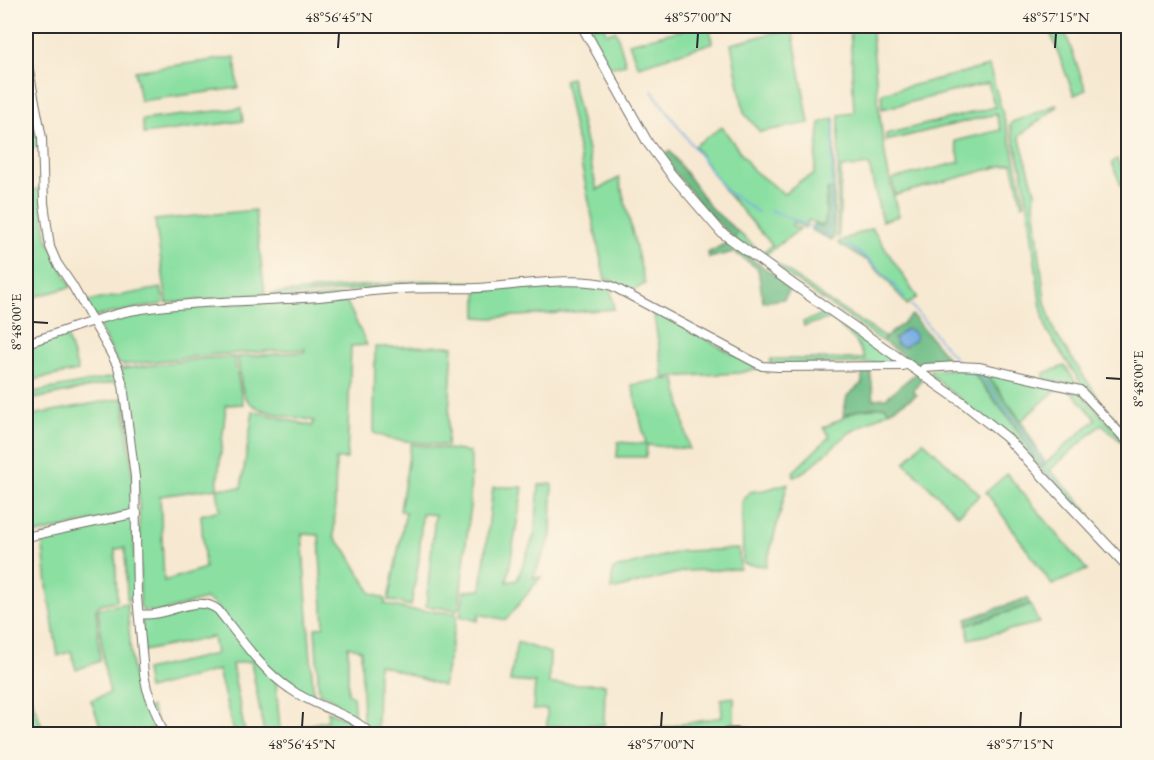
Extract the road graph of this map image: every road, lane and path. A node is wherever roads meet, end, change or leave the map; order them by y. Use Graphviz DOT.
graph roads {
  1 [pos="582,26"];
  2 [pos="26,54"];
  3 [pos="91,320"];
  4 [pos="26,343"];
  5 [pos="907,363"];
  6 [pos="921,373"];
  7 [pos="1128,442"];
  8 [pos="137,513"];
  9 [pos="26,537"];
  10 [pos="1128,567"];
  11 [pos="139,614"];
  12 [pos="164,735"];
  13 [pos="371,735"];
  14 [pos="712,735"];
  15 [pos="758,735"];
  1 -- 5 [label="main road"];
  2 -- 3 [label="street"];
  3 -- 4 [label="street"];
  3 -- 5 [label="street"];
  3 -- 8 [label="street"];
  5 -- 6 [label="main road"];
  6 -- 7 [label="street"];
  6 -- 10 [label="main road"];
  8 -- 9 [label="street"];
  8 -- 11 [label="street"];
  11 -- 12 [label="street"];
  11 -- 13 [label="street"];
  14 -- 15 [label="street"];
}
